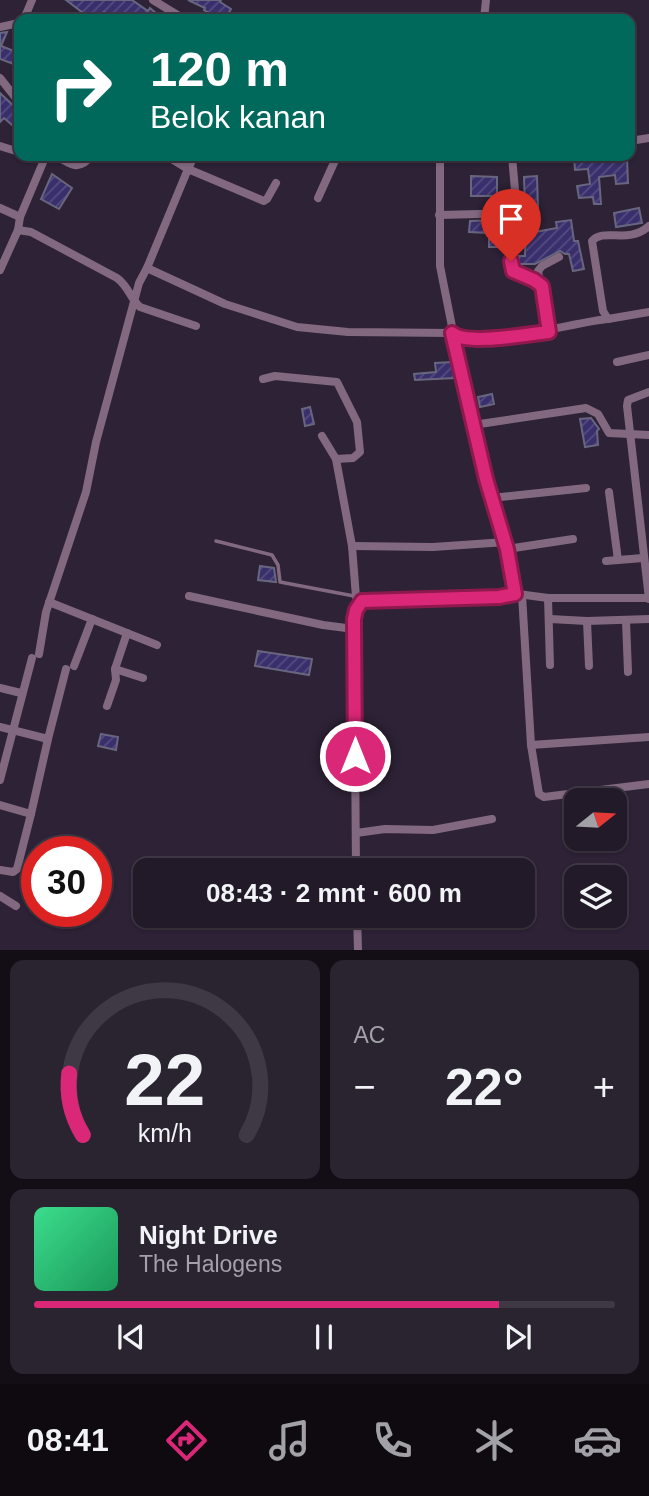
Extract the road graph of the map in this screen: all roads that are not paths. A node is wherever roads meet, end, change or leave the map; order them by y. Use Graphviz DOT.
graph roads {
  1 [pos="153,0"];
  2 [pos="176,14"];
  3 [pos="0,78"];
  4 [pos="14,96"];
  5 [pos="44,161"];
  6 [pos="64,161"];
  7 [pos="85,161"];
  8 [pos="175,161"];
  9 [pos="192,161"];
  10 [pos="335,161"];
  11 [pos="439,161"];
  12 [pos="512,161"];
  13 [pos="188,169"];
  14 [pos="276,183"];
  15 [pos="318,198"];
  16 [pos="0,208"];
  17 [pos="517,213"];
  18 [pos="439,215"];
  19 [pos="20,217"];
  20 [pos="649,226"];
  21 [pos="18,230"];
  22 [pos="559,257"];
  23 [pos="147,268"];
  24 [pos="0,270"];
  25 [pos="139,283"];
  26 [pos="127,285"];
  27 [pos="542,286"];
  28 [pos="135,303"];
  29 [pos="649,312"];
  30 [pos="608,319"];
  31 [pos="196,326"];
  32 [pos="549,332"];
  33 [pos="452,333"];
  34 [pos="649,355"];
  35 [pos="617,362"];
  36 [pos="263,379"];
  37 [pos="649,393"];
  38 [pos="473,425"];
  39 [pos="629,435"];
  40 [pos="649,435"];
  41 [pos="322,436"];
  42 [pos="336,459"];
  43 [pos="586,488"];
  44 [pos="609,492"];
  45 [pos="492,498"];
  46 [pos="573,539"];
  47 [pos="216,541"];
  48 [pos="352,546"];
  49 [pos="506,546"];
  50 [pos="643,558"];
  51 [pos="618,560"];
  52 [pos="606,561"];
  53 [pos="519,594"];
  54 [pos="189,596"];
  55 [pos="548,598"];
  56 [pos="649,598"];
  57 [pos="359,599"];
  58 [pos="49,602"];
  59 [pos="92,619"];
  60 [pos="550,619"];
  61 [pos="649,620"];
  62 [pos="587,621"];
  63 [pos="626,621"];
  64 [pos="354,629"];
  65 [pos="127,633"];
  66 [pos="157,645"];
  67 [pos="550,664"];
  68 [pos="589,666"];
  69 [pos="115,669"];
  70 [pos="628,672"];
  71 [pos="143,678"];
  72 [pos="0,688"];
  73 [pos="21,693"];
  74 [pos="107,706"];
  75 [pos="0,727"];
  76 [pos="12,731"];
  77 [pos="649,737"];
  78 [pos="48,739"];
  79 [pos="531,745"];
  80 [pos="1,768"];
  81 [pos="0,780"];
  82 [pos="649,784"];
  83 [pos="0,805"];
  84 [pos="31,814"];
  85 [pos="492,819"];
  86 [pos="356,833"];
  87 [pos="356,858"];
  88 [pos="0,875"];
  89 [pos="0,896"];
  90 [pos="16,906"];
  91 [pos="357,928"];
  92 [pos="358,950"];
  1 -- 2 [label="street"];
  3 -- 4 [label="street"];
  5 -- 19 [label="street"];
  6 -- 7 [label="street"];
  8 -- 13 [label="street"];
  9 -- 13 [label="street"];
  10 -- 15 [label="street"];
  11 -- 18 [label="street"];
  12 -- 17 [label="street"];
  13 -- 14 [label="street"];
  13 -- 23 [label="street"];
  16 -- 19 [label="street"];
  17 -- 18 [label="street"];
  17 -- 27 [label="street"];
  18 -- 33 [label="street"];
  19 -- 21 [label="street"];
  20 -- 30 [label="street"];
  21 -- 24 [label="street"];
  21 -- 26 [label="street"];
  22 -- 27 [label="street"];
  23 -- 25 [label="street"];
  23 -- 33 [label="street"];
  25 -- 26 [label="street"];
  25 -- 28 [label="street"];
  26 -- 28 [label="street"];
  27 -- 32 [label="street"];
  28 -- 31 [label="street"];
  28 -- 58 [label="street"];
  29 -- 30 [label="street"];
  30 -- 32 [label="street"];
  32 -- 33 [label="street"];
  33 -- 38 [label="street"];
  34 -- 35 [label="street"];
  36 -- 42 [label="street"];
  37 -- 39 [label="street"];
  38 -- 39 [label="street"];
  38 -- 45 [label="street"];
  39 -- 40 [label="street"];
  39 -- 50 [label="street"];
  41 -- 42 [label="street"];
  42 -- 48 [label="street"];
  43 -- 45 [label="street"];
  44 -- 51 [label="street"];
  45 -- 49 [label="street"];
  46 -- 49 [label="street"];
  47 -- 57 [label="lane"];
  48 -- 49 [label="street"];
  48 -- 57 [label="street"];
  49 -- 53 [label="street"];
  50 -- 51 [label="street"];
  50 -- 56 [label="street"];
  51 -- 52 [label="street"];
  53 -- 55 [label="street"];
  53 -- 57 [label="street"];
  53 -- 79 [label="street"];
  54 -- 64 [label="street"];
  55 -- 56 [label="street"];
  55 -- 60 [label="street"];
  57 -- 64 [label="street"];
  58 -- 59 [label="street"];
  58 -- 73 [label="street"];
  59 -- 65 [label="street"];
  59 -- 78 [label="street"];
  60 -- 62 [label="street"];
  60 -- 67 [label="street"];
  61 -- 63 [label="street"];
  62 -- 63 [label="street"];
  62 -- 68 [label="street"];
  63 -- 70 [label="street"];
  64 -- 86 [label="street"];
  65 -- 66 [label="street"];
  65 -- 69 [label="street"];
  69 -- 71 [label="street"];
  69 -- 74 [label="street"];
  72 -- 73 [label="street"];
  73 -- 76 [label="street"];
  75 -- 76 [label="street"];
  76 -- 78 [label="street"];
  76 -- 80 [label="street"];
  77 -- 79 [label="street"];
  78 -- 84 [label="street"];
  79 -- 82 [label="street"];
  80 -- 81 [label="street"];
  83 -- 84 [label="street"];
  84 -- 88 [label="street"];
  85 -- 86 [label="street"];
  86 -- 87 [label="street"];
  89 -- 90 [label="street"];
  91 -- 92 [label="street"];
}
